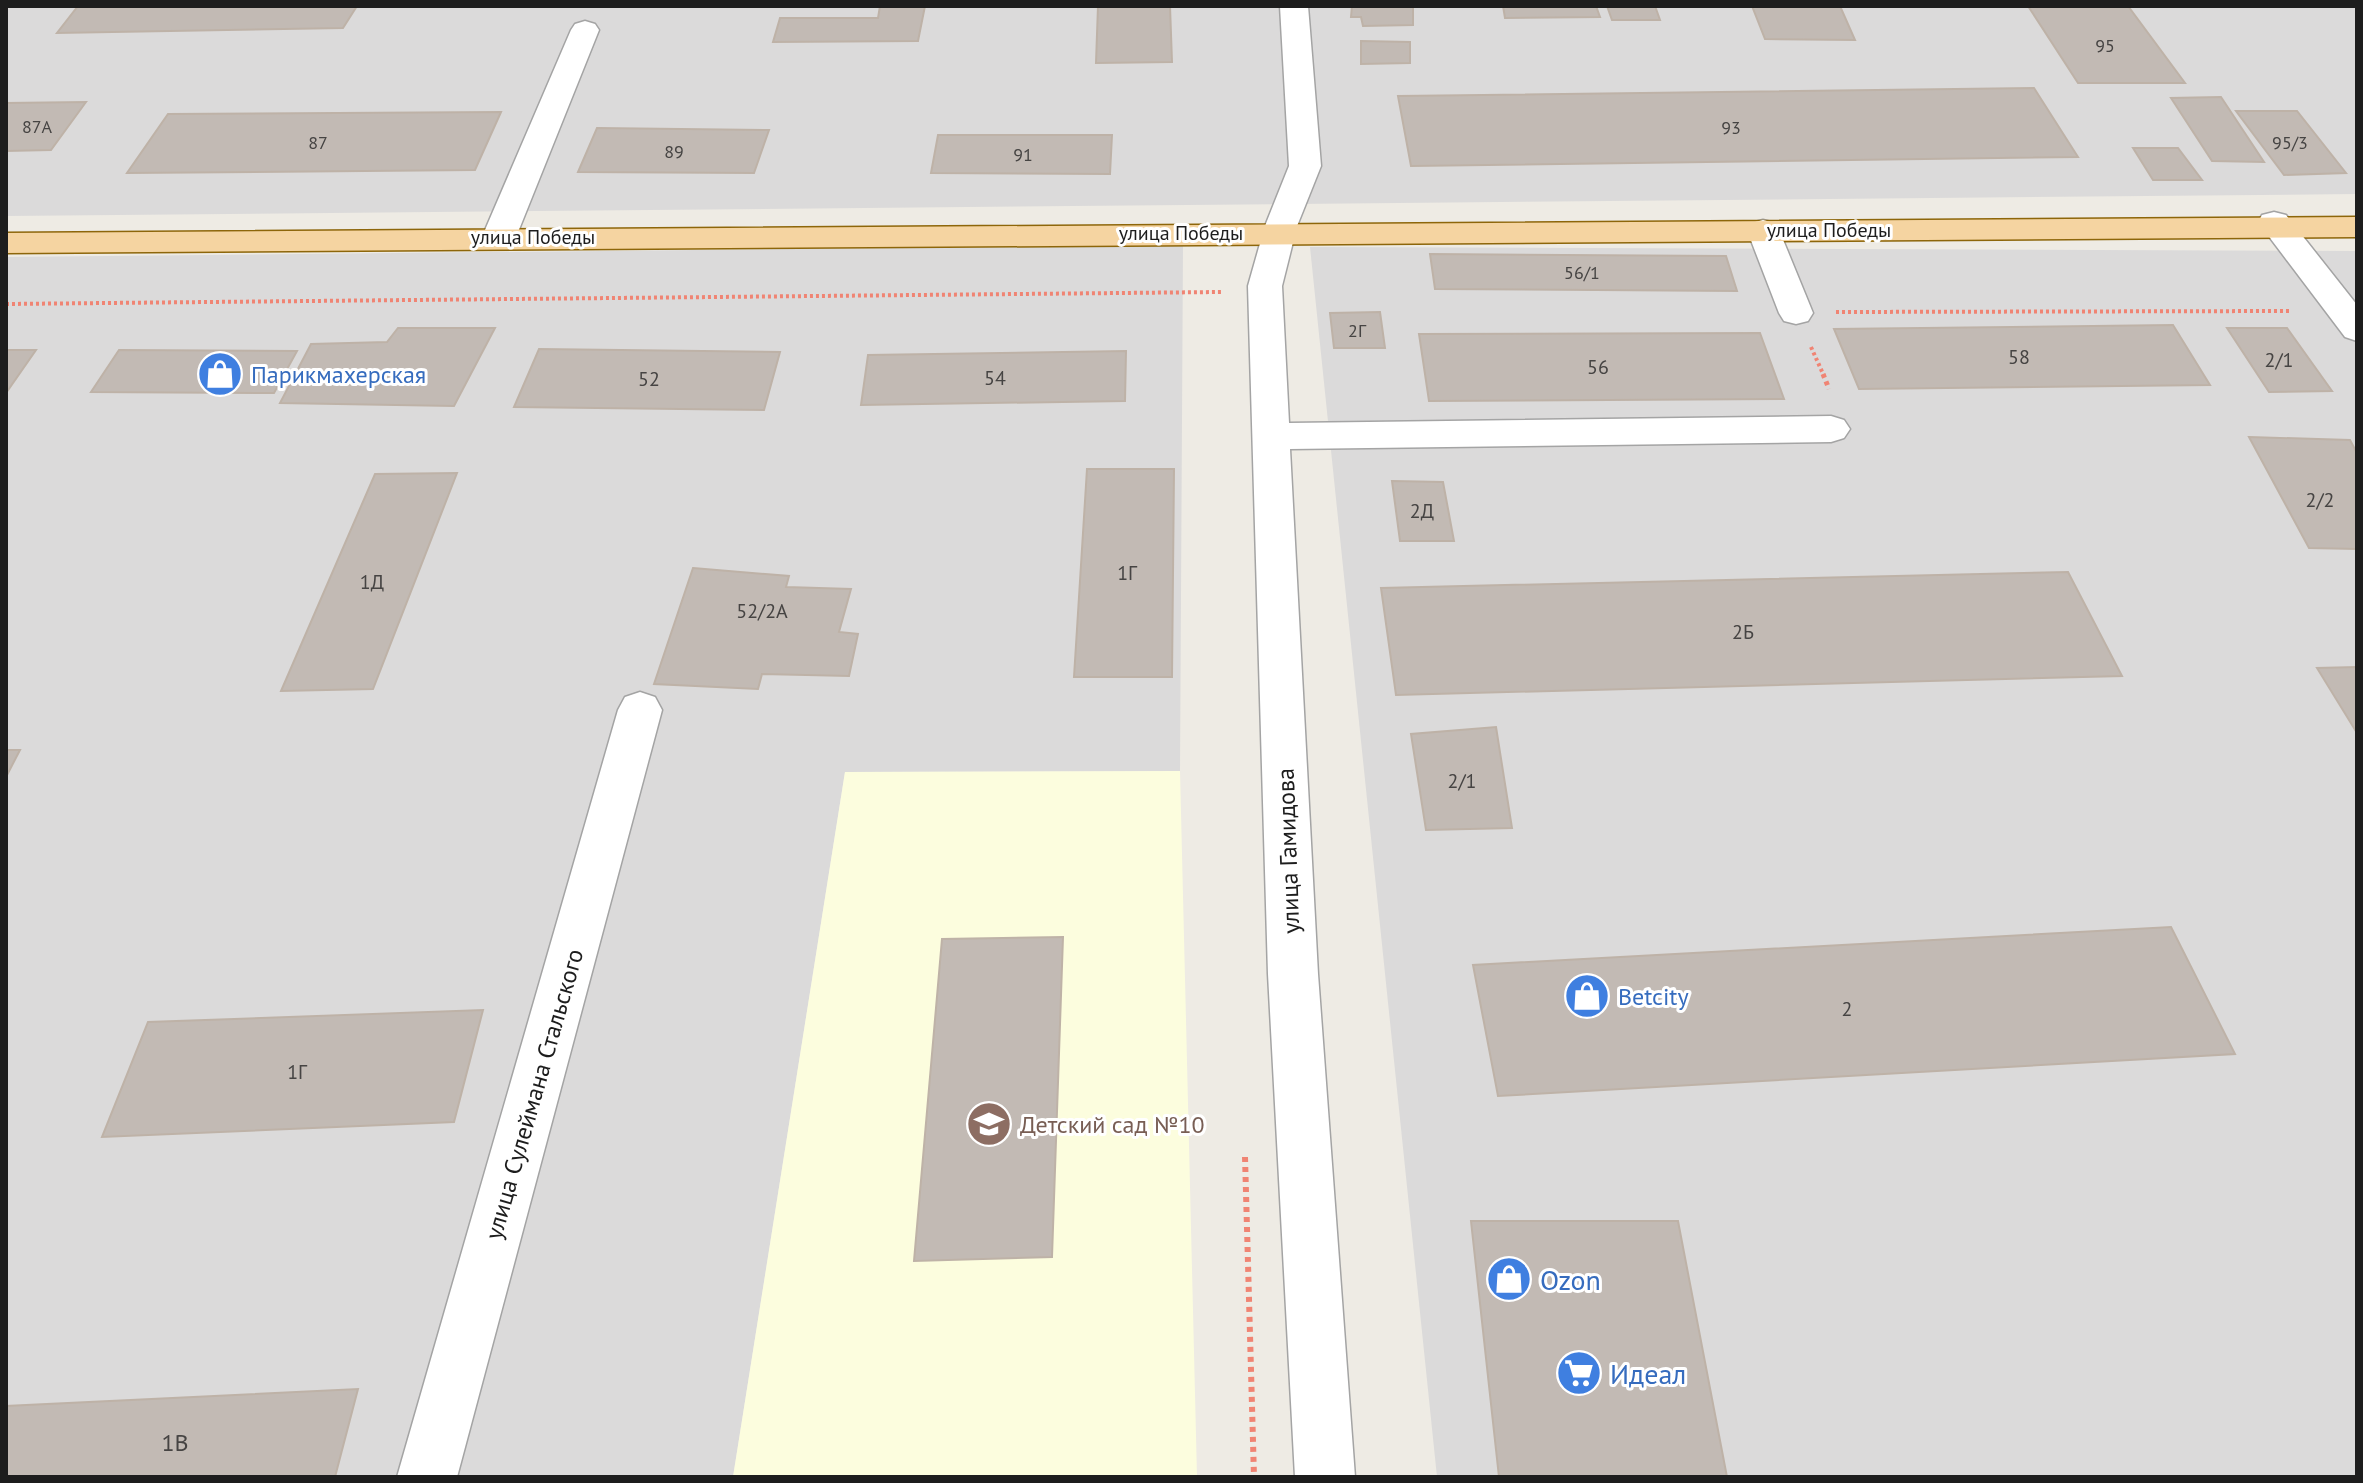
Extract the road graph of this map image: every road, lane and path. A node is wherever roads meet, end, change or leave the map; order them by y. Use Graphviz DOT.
graph roads {
  1 [pos="1294,6"];
  2 [pos="585,30"];
  3 [pos="2357,224"];
  4 [pos="2276,225"];
  5 [pos="1280,229"];
  6 [pos="1763,230"];
  7 [pos="500,234"];
  8 [pos="6,240"];
  9 [pos="6,304"];
  10 [pos="1222,307"];
  11 [pos="1796,313"];
  12 [pos="2350,320"];
  13 [pos="1831,429"];
  14 [pos="1271,436"];
  15 [pos="640,710"];
  16 [pos="1245,1145"];
  17 [pos="427,1477"];
  18 [pos="1254,1477"];
  19 [pos="1325,1477"];
  1 -- 5 [label="street, улица Гамидова"];
  2 -- 7 [label="street"];
  3 -- 4 [label="main road, улица Победы"];
  4 -- 5 [label="main road, улица Победы"];
  4 -- 6 [label="main road, улица Победы"];
  4 -- 12 [label="street"];
  5 -- 6 [label="main road, улица Победы"];
  5 -- 7 [label="main road, улица Победы"];
  5 -- 14 [label="street, улица Гамидова"];
  6 -- 11 [label="street"];
  7 -- 8 [label="main road, улица Победы"];
  9 -- 10 [label="path"];
  11 -- 12 [label="path"];
  11 -- 13 [label="path"];
  13 -- 14 [label="street"];
  14 -- 19 [label="street, улица Гамидова"];
  15 -- 17 [label="street, улица Сулеймана Стальского"];
  16 -- 18 [label="path"];
}
